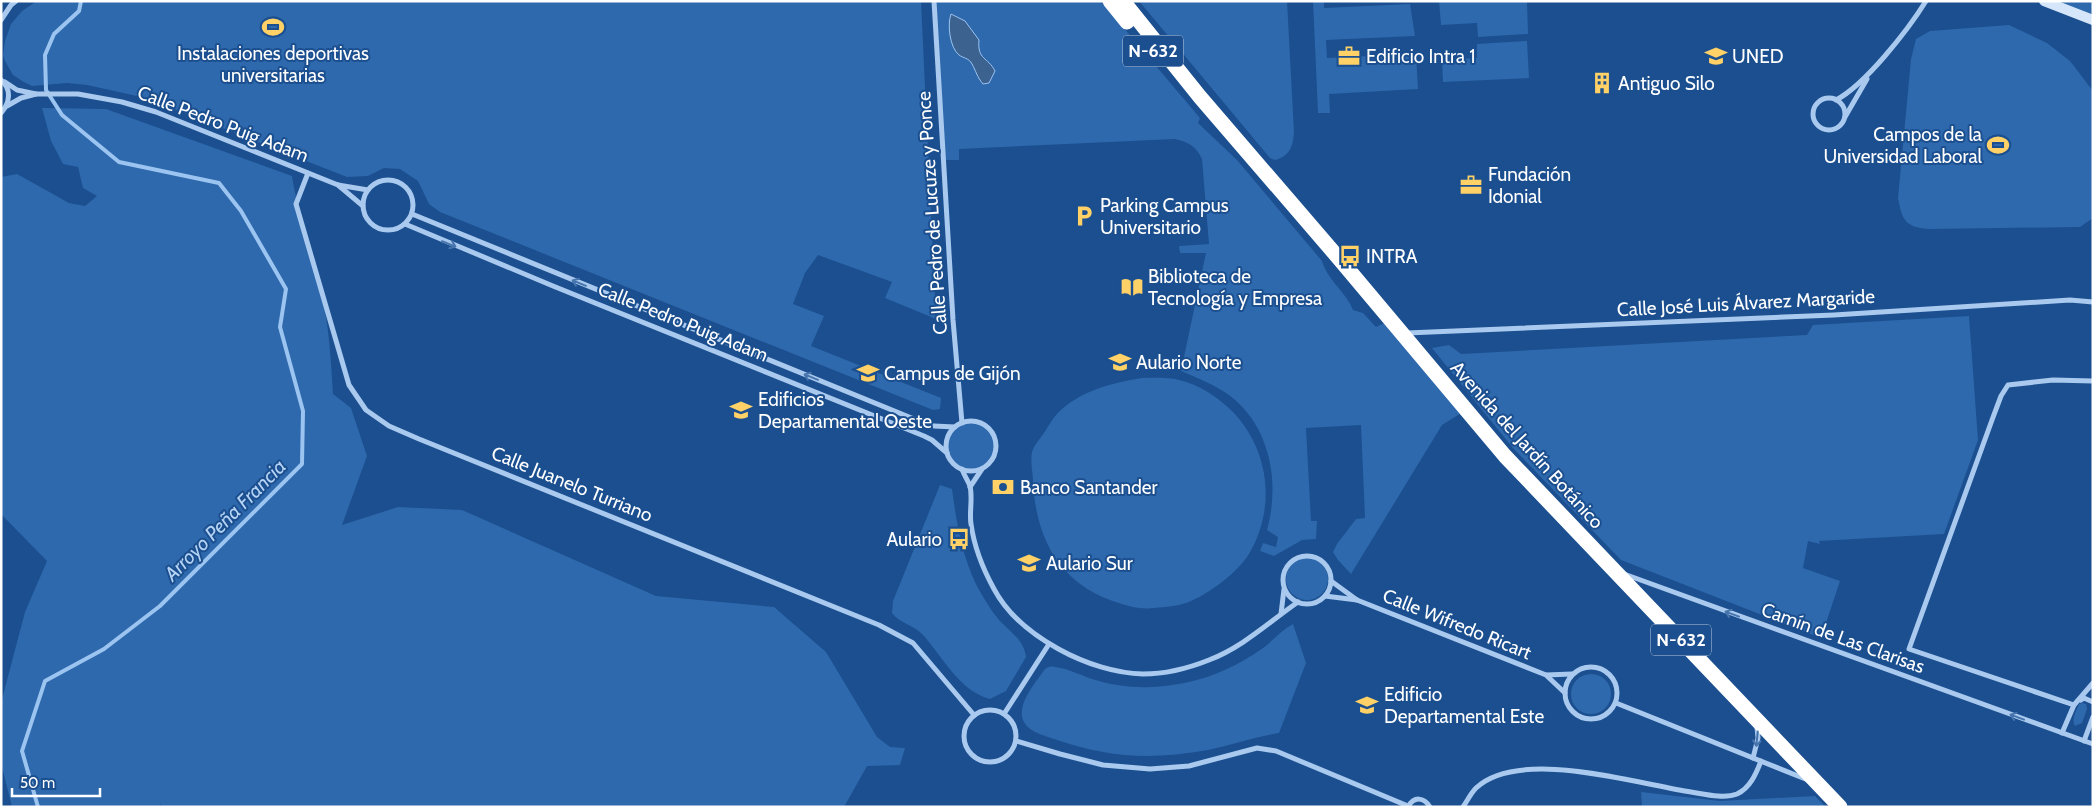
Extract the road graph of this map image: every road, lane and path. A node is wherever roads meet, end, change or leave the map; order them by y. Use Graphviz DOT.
graph roads {
  1 [pos="934,1"];
  2 [pos="1110,1"];
  3 [pos="1123,1"];
  4 [pos="1926,1"];
  5 [pos="2044,1"];
  6 [pos="13,3"];
  7 [pos="1,20"];
  8 [pos="2093,20"];
  9 [pos="1870,72"];
  10 [pos="3,81"];
  11 [pos="36,94"];
  12 [pos="1200,97"];
  13 [pos="1836,100"];
  14 [pos="6,106"];
  15 [pos="1,113"];
  16 [pos="1844,119"];
  17 [pos="308,172"];
  18 [pos="338,184"];
  19 [pos="368,190"];
  20 [pos="363,206"];
  21 [pos="412,214"];
  22 [pos="405,224"];
  23 [pos="2093,302"];
  24 [pos="1401,334"];
  25 [pos="2093,381"];
  26 [pos="962,423"];
  27 [pos="955,427"];
  28 [pos="947,453"];
  29 [pos="983,468"];
  30 [pos="962,469"];
  31 [pos="970,487"];
  32 [pos="1614,570"];
  33 [pos="1331,581"];
  34 [pos="1284,589"];
  35 [pos="1325,596"];
  36 [pos="1357,600"];
  37 [pos="1298,602"];
  38 [pos="1282,614"];
  39 [pos="1048,644"];
  40 [pos="1572,674"];
  41 [pos="1546,675"];
  42 [pos="2093,683"];
  43 [pos="1565,693"];
  44 [pos="1616,702"];
  45 [pos="2093,702"];
  46 [pos="2074,705"];
  47 [pos="1004,714"];
  48 [pos="974,715"];
  49 [pos="2093,717"];
  50 [pos="1757,720"];
  51 [pos="2062,733"];
  52 [pos="1016,741"];
  53 [pos="2084,742"];
  54 [pos="2093,744"];
  55 [pos="1753,758"];
  56 [pos="1761,762"];
  57 [pos="1818,785"];
  58 [pos="1408,806"];
  59 [pos="1430,807"];
  60 [pos="1463,807"];
  61 [pos="1840,807"];
  1 -- 26 [label="street, Calle Pedro de Lucuze y Ponce"];
  2 -- 12 [label="highway, Avenida del Jardín Botánico / N-632"];
  3 -- 12 [label="highway, Avenida del Jardín Botánico / N-632"];
  4 -- 9 [label="street"];
  5 -- 8 [label="street"];
  6 -- 7 [label="street"];
  9 -- 13 [label="street"];
  9 -- 16 [label="street"];
  10 -- 11 [label="street, Calle Pedro Puig Adam"];
  10 -- 14 [label="street"];
  11 -- 14 [label="street, Calle Pedro Puig Adam"];
  11 -- 17 [label="street, Calle Pedro Puig Adam"];
  12 -- 24 [label="highway, Avenida del Jardín Botánico / N-632"];
  13 -- 16 [label="street"];
  13 -- 16 [label="street"];
  14 -- 15 [label="street"];
  17 -- 18 [label="street, Calle Pedro Puig Adam"];
  17 -- 48 [label="street, Calle Juanelo Turriano"];
  18 -- 19 [label="street, Calle Pedro Puig Adam"];
  18 -- 20 [label="street, Calle Pedro Puig Adam"];
  19 -- 20 [label="street"];
  19 -- 21 [label="street"];
  20 -- 22 [label="street"];
  21 -- 22 [label="street"];
  27 -- 21 [label="street, Calle Pedro Puig Adam, one-way"];
  22 -- 28 [label="street, Calle Pedro Puig Adam, one-way"];
  23 -- 24 [label="street, Calle José Luis Álvarez Margaride"];
  24 -- 32 [label="highway, Avenida del Jardín Botánico / N-632"];
  25 -- 46 [label="street"];
  26 -- 27 [label="street"];
  26 -- 29 [label="street"];
  27 -- 28 [label="street"];
  28 -- 30 [label="street"];
  29 -- 30 [label="street"];
  29 -- 31 [label="street"];
  30 -- 31 [label="street"];
  31 -- 39 [label="street"];
  32 -- 50 [label="highway, Avenida del Jardín Botánico / N-632"];
  51 -- 32 [label="street, Camín de Las Clarisas, one-way"];
  33 -- 34 [label="street"];
  33 -- 35 [label="street"];
  33 -- 36 [label="street, Calle Wifredo Ricart"];
  34 -- 37 [label="street"];
  34 -- 38 [label="street"];
  35 -- 36 [label="street, Calle Wifredo Ricart"];
  35 -- 37 [label="street"];
  36 -- 41 [label="street, Calle Wifredo Ricart"];
  37 -- 38 [label="street"];
  38 -- 39 [label="street"];
  39 -- 47 [label="street"];
  40 -- 41 [label="street, Calle Wifredo Ricart"];
  40 -- 43 [label="street"];
  40 -- 44 [label="street"];
  41 -- 43 [label="street, Calle Wifredo Ricart"];
  42 -- 46 [label="street"];
  43 -- 44 [label="street"];
  44 -- 55 [label="street"];
  45 -- 46 [label="street"];
  46 -- 51 [label="street"];
  47 -- 48 [label="street"];
  47 -- 52 [label="street"];
  48 -- 52 [label="street"];
  49 -- 53 [label="street"];
  50 -- 55 [label="street, one-way"];
  50 -- 57 [label="highway, Avenida del Jardín Botánico / N-632"];
  51 -- 53 [label="street, Camín de Las Clarisas"];
  52 -- 58 [label="street"];
  53 -- 54 [label="street, Camín de Las Clarisas"];
  55 -- 56 [label="street"];
  56 -- 57 [label="street"];
  56 -- 60 [label="street"];
  57 -- 61 [label="highway, Avenida del Jardín Botánico / N-632"];
  58 -- 59 [label="street"];
}
